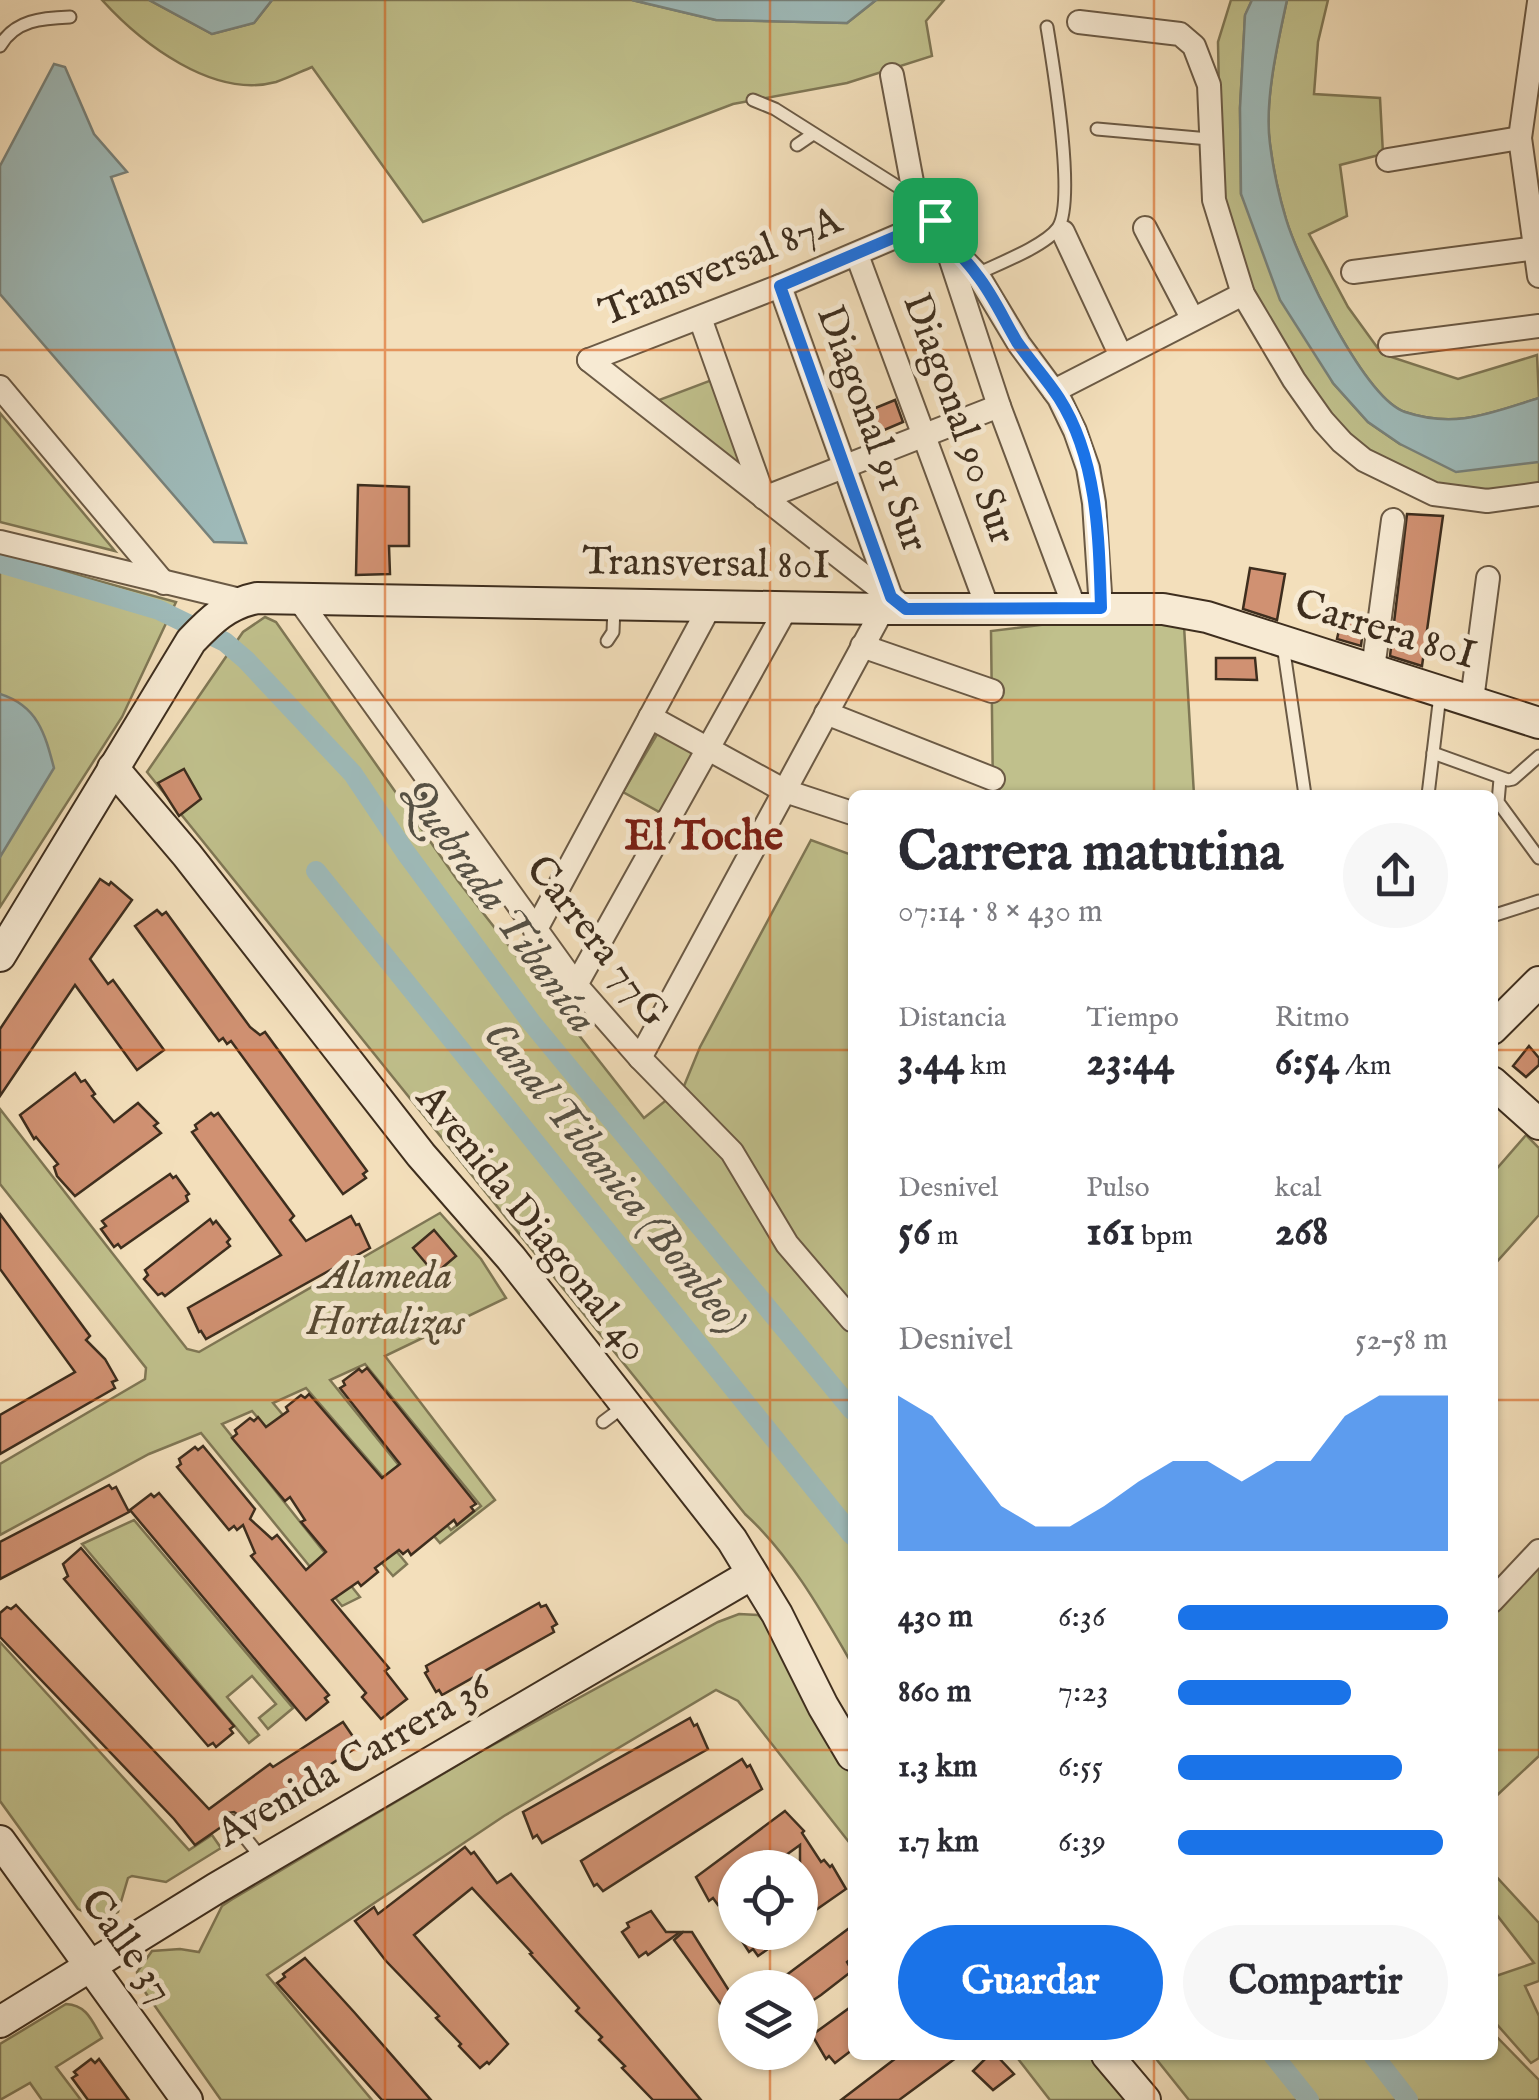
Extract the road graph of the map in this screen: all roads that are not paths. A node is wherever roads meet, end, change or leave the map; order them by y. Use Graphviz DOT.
graph roads {
  1 [pos="1539,2"];
  2 [pos="70,16"];
  3 [pos="1079,22"];
  4 [pos="1047,27"];
  5 [pos="0,46"];
  6 [pos="892,75"];
  7 [pos="753,100"];
  8 [pos="1097,129"];
  9 [pos="813,134"];
  10 [pos="1520,138"];
  11 [pos="1210,140"];
  12 [pos="798,145"];
  13 [pos="1388,160"];
  14 [pos="1532,182"];
  15 [pos="915,198"];
  16 [pos="1145,228"];
  17 [pos="940,231"];
  18 [pos="1064,232"];
  19 [pos="1536,248"];
  20 [pos="856,255"];
  21 [pos="1353,272"];
  22 [pos="977,274"];
  23 [pos="1539,276"];
  24 [pos="780,286"];
  25 [pos="1242,294"];
  26 [pos="700,318"];
  27 [pos="1192,318"];
  28 [pos="1539,326"];
  29 [pos="1390,345"];
  30 [pos="1121,356"];
  31 [pos="0,386"];
  32 [pos="1054,392"];
  33 [pos="999,406"];
  34 [pos="924,435"];
  35 [pos="844,466"];
  36 [pos="1539,494"];
  37 [pos="764,498"];
  38 [pos="1393,520"];
  39 [pos="0,542"];
  40 [pos="1488,578"];
  41 [pos="164,583"];
  42 [pos="297,597"];
  43 [pos="244,600"];
  44 [pos="708,600"];
  45 [pos="614,604"];
  46 [pos="893,605"];
  47 [pos="787,607"];
  48 [pos="1088,608"];
  49 [pos="988,609"];
  50 [pos="1207,617"];
  51 [pos="1282,640"];
  52 [pos="607,641"];
  53 [pos="862,646"];
  54 [pos="1373,669"];
  55 [pos="1440,690"];
  56 [pos="992,691"];
  57 [pos="1472,700"];
  58 [pos="826,713"];
  59 [pos="650,718"];
  60 [pos="1539,723"];
  61 [pos="708,750"];
  62 [pos="1433,753"];
  63 [pos="1539,756"];
  64 [pos="113,768"];
  65 [pos="993,779"];
  66 [pos="1500,779"];
  67 [pos="1303,790"];
  68 [pos="1429,790"];
  69 [pos="784,791"];
  70 [pos="848,812"];
  71 [pos="1539,858"];
  72 [pos="1539,901"];
  73 [pos="1498,914"];
  74 [pos="535,931"];
  75 [pos="0,956"];
  76 [pos="1539,982"];
  77 [pos="576,985"];
  78 [pos="1498,1024"];
  79 [pos="640,1058"];
  80 [pos="1498,1087"];
  81 [pos="1533,1114"];
  82 [pos="848,1315"];
  83 [pos="1539,1550"];
  84 [pos="752,1574"];
  85 [pos="1498,1594"];
  86 [pos="848,1748"];
  87 [pos="232,1822"];
  88 [pos="0,1841"];
  89 [pos="263,1860"];
  90 [pos="91,1966"];
  91 [pos="0,2022"];
  92 [pos="1110,2060"];
  93 [pos="187,2100"];
  94 [pos="1145,2100"];
  1 -- 10 [label="street"];
  2 -- 5 [label="lane"];
  3 -- 11 [label="street"];
  4 -- 22 [label="lane"];
  6 -- 15 [label="street"];
  7 -- 9 [label="lane"];
  8 -- 11 [label="lane"];
  9 -- 12 [label="lane"];
  9 -- 15 [label="lane"];
  10 -- 13 [label="street"];
  10 -- 14 [label="street"];
  11 -- 25 [label="street"];
  14 -- 19 [label="street"];
  15 -- 17 [label="street"];
  16 -- 27 [label="street"];
  17 -- 20 [label="street, Transversal 87A"];
  17 -- 22 [label="street"];
  17 -- 33 [label="street"];
  18 -- 30 [label="street"];
  19 -- 21 [label="street"];
  19 -- 23 [label="street"];
  20 -- 24 [label="street, Transversal 87A"];
  20 -- 34 [label="street, Diagonal 90 Sur"];
  22 -- 32 [label="street"];
  24 -- 26 [label="street, Transversal 87A"];
  24 -- 35 [label="street, Diagonal 91 Sur"];
  25 -- 27 [label="street"];
  25 -- 36 [label="street"];
  26 -- 37 [label="street"];
  26 -- 37 [label="street, Transversal 87A"];
  27 -- 30 [label="street"];
  28 -- 29 [label="street"];
  30 -- 32 [label="street"];
  31 -- 41 [label="street"];
  32 -- 48 [label="street"];
  33 -- 34 [label="street"];
  33 -- 48 [label="street"];
  34 -- 35 [label="street"];
  34 -- 49 [label="street, Diagonal 90 Sur"];
  35 -- 37 [label="street"];
  35 -- 46 [label="street, Diagonal 91 Sur"];
  37 -- 46 [label="street"];
  38 -- 54 [label="street"];
  39 -- 41 [label="street"];
  40 -- 57 [label="street"];
  41 -- 43 [label="street"];
  42 -- 43 [label="main road, Transversal 80I"];
  42 -- 45 [label="main road, Transversal 80I"];
  42 -- 74 [label="street, Carrera 77G"];
  43 -- 64 [label="main road, Transversal 80I"];
  44 -- 45 [label="main road, Transversal 80I"];
  44 -- 47 [label="main road, Transversal 80I"];
  44 -- 59 [label="street"];
  45 -- 52 [label="lane"];
  46 -- 47 [label="main road, Transversal 80I"];
  46 -- 49 [label="main road, Transversal 80I"];
  46 -- 53 [label="street"];
  47 -- 61 [label="street"];
  48 -- 49 [label="main road, Transversal 80I"];
  48 -- 50 [label="main road, Transversal 80I"];
  50 -- 51 [label="main road, Carrera 80I"];
  51 -- 54 [label="main road, Carrera 80I"];
  51 -- 67 [label="lane"];
  53 -- 56 [label="street"];
  53 -- 58 [label="street"];
  54 -- 55 [label="main road, Carrera 80I"];
  55 -- 57 [label="main road, Carrera 80I"];
  55 -- 62 [label="lane"];
  57 -- 60 [label="main road, Carrera 80I"];
  58 -- 65 [label="street"];
  58 -- 69 [label="street"];
  59 -- 61 [label="street"];
  59 -- 74 [label="street"];
  61 -- 69 [label="street"];
  61 -- 77 [label="street"];
  62 -- 66 [label="lane"];
  62 -- 68 [label="lane"];
  63 -- 66 [label="lane"];
  64 -- 75 [label="main road"];
  64 -- 84 [label="main road, Avenida Diagonal 40"];
  66 -- 71 [label="lane"];
  69 -- 70 [label="street"];
  69 -- 79 [label="street"];
  72 -- 73 [label="lane"];
  74 -- 77 [label="street, Carrera 77G"];
  76 -- 78 [label="main road"];
  77 -- 79 [label="street, Carrera 77G"];
  79 -- 82 [label="street, Carrera 77G"];
  80 -- 81 [label="main road"];
  83 -- 85 [label="street"];
  84 -- 86 [label="main road, Avenida Diagonal 40"];
  84 -- 89 [label="main road, Avenida Carrera 36"];
  87 -- 89 [label="lane"];
  88 -- 90 [label="main road, Calle 37"];
  89 -- 90 [label="main road, Avenida Carrera 36"];
  90 -- 91 [label="main road, Avenida Carrera 36"];
  90 -- 93 [label="main road, Calle 37"];
  92 -- 94 [label="main road"];
}
